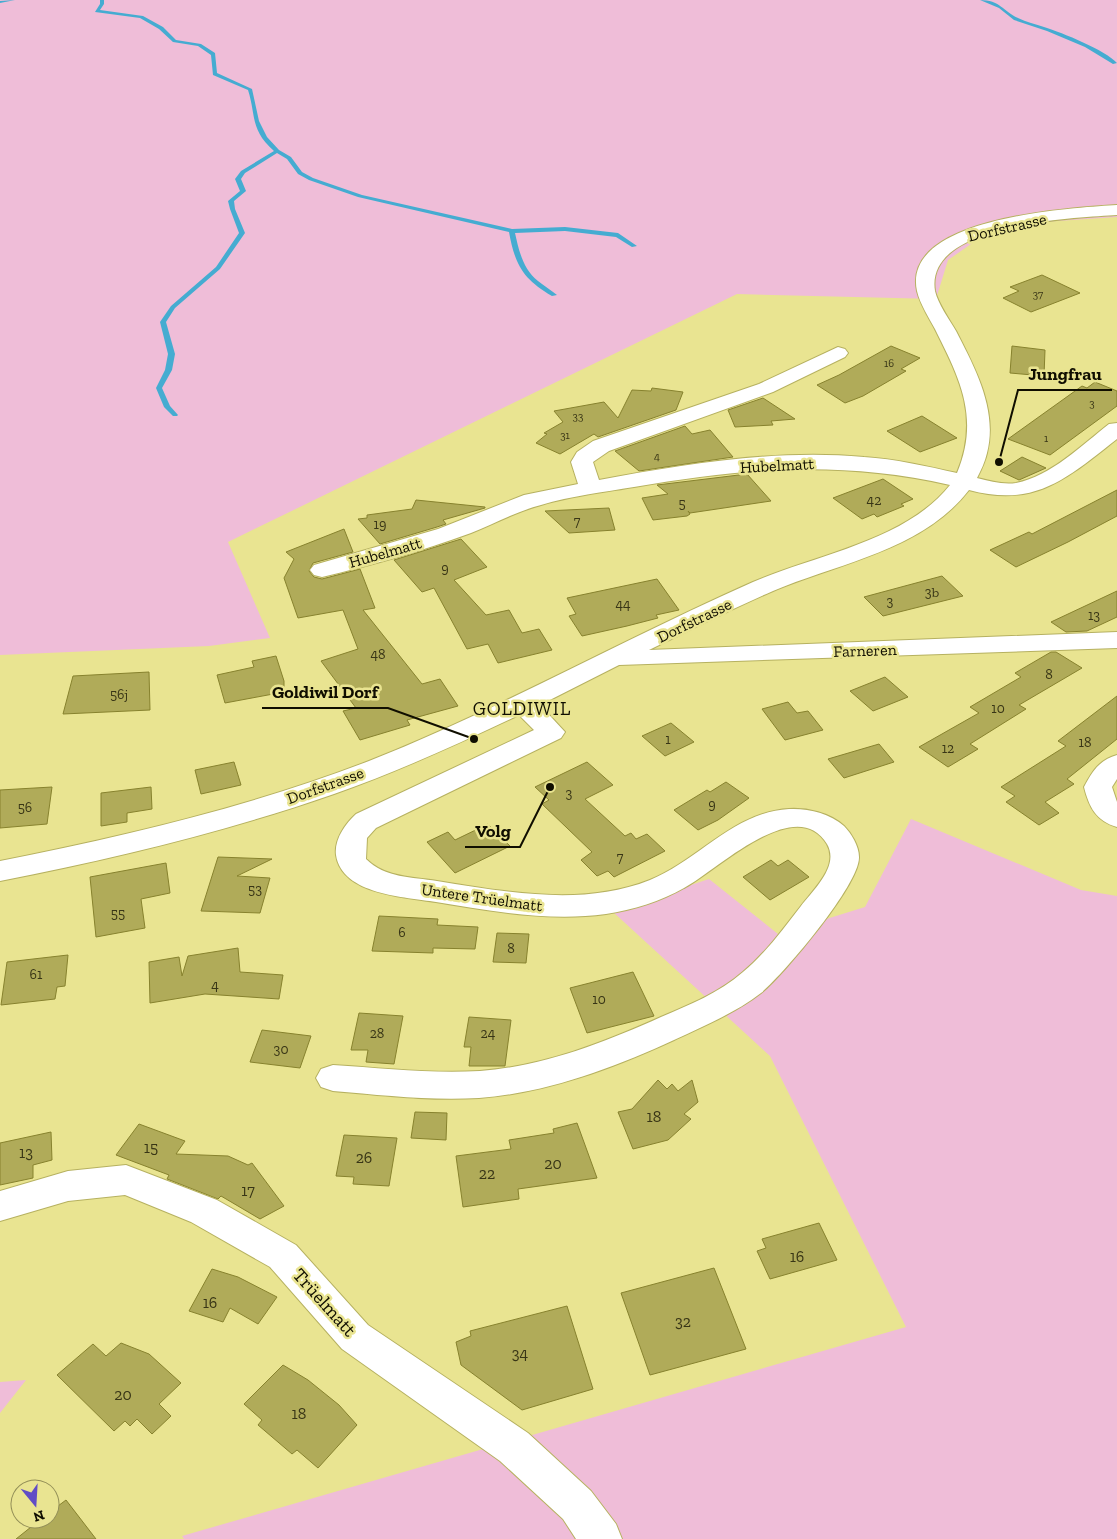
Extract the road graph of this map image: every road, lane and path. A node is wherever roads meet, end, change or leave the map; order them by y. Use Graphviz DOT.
graph roads {
  1 [pos="1117,210"];
  2 [pos="838,353"];
  3 [pos="1117,428"];
  4 [pos="965,481"];
  5 [pos="590,488"];
  6 [pos="322,570"];
  7 [pos="1117,640"];
  8 [pos="613,659"];
  9 [pos="522,703"];
  10 [pos="1117,764"];
  11 [pos="1117,817"];
  12 [pos="0,871"];
  13 [pos="333,1078"];
  14 [pos="0,1206"];
  15 [pos="601,1539"];
  1 -- 4 [label="street, Dorfstrasse"];
  2 -- 5 [label="street"];
  3 -- 4 [label="street, Hubelmatt"];
  4 -- 5 [label="street, Hubelmatt"];
  4 -- 8 [label="street, Dorfstrasse"];
  5 -- 6 [label="street, Hubelmatt"];
  7 -- 8 [label="street, Farneren"];
  8 -- 9 [label="street, Dorfstrasse"];
  9 -- 12 [label="street, Dorfstrasse"];
  9 -- 13 [label="street, Untere Trüelmatt"];
  10 -- 11 [label="street"];
  14 -- 15 [label="street, Trüelmatt"];
}
